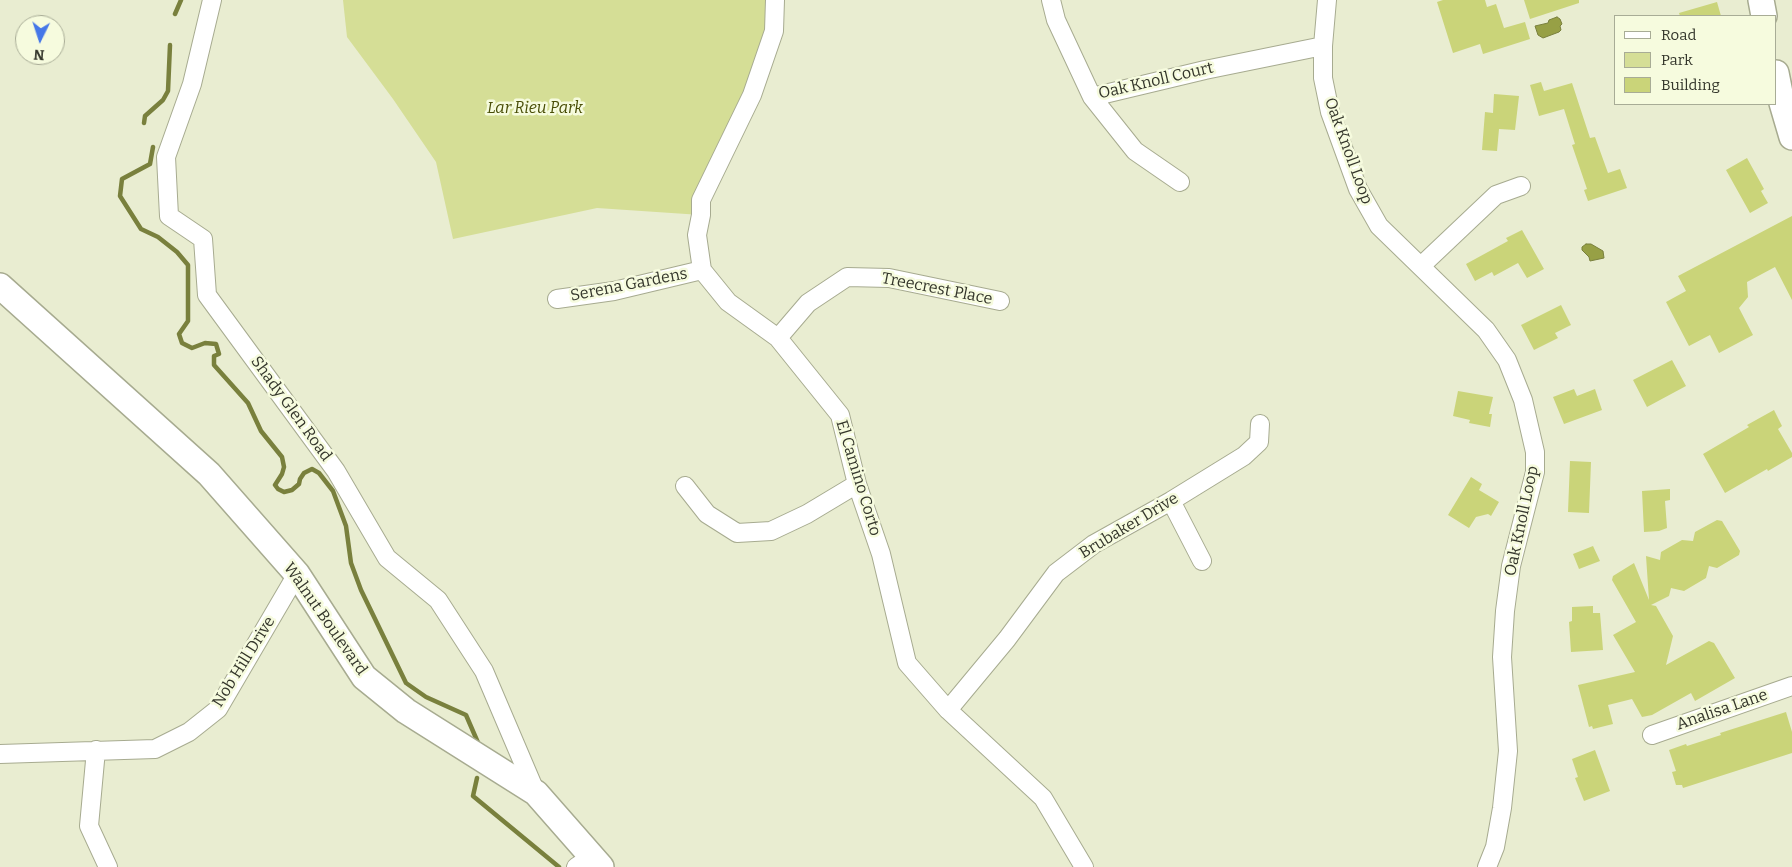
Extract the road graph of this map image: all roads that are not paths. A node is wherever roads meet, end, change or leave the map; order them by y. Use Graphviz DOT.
graph roads {
  1 [pos="212,0"];
  2 [pos="775,0"];
  3 [pos="1051,0"];
  4 [pos="1327,0"];
  5 [pos="1761,0"];
  6 [pos="1764,15"];
  7 [pos="1323,46"];
  8 [pos="1777,78"];
  9 [pos="1092,97"];
  10 [pos="1792,137"];
  11 [pos="1180,182"];
  12 [pos="1521,186"];
  13 [pos="1421,266"];
  14 [pos="702,270"];
  15 [pos="0,286"];
  16 [pos="557,299"];
  17 [pos="1000,301"];
  18 [pos="778,338"];
  19 [pos="1260,424"];
  20 [pos="857,484"];
  21 [pos="685,486"];
  22 [pos="1171,500"];
  23 [pos="1202,561"];
  24 [pos="297,574"];
  25 [pos="1792,686"];
  26 [pos="948,710"];
  27 [pos="1652,735"];
  28 [pos="96,750"];
  29 [pos="0,754"];
  30 [pos="536,793"];
  31 [pos="590,864"];
  32 [pos="108,867"];
  33 [pos="1084,867"];
  34 [pos="1487,867"];
  1 -- 30 [label="street, Shady Glen Road"];
  2 -- 14 [label="street"];
  3 -- 9 [label="street, Oak Knoll Court"];
  4 -- 7 [label="street, Oak Knoll Loop"];
  5 -- 6 [label="street"];
  7 -- 9 [label="street, Oak Knoll Court"];
  7 -- 13 [label="street, Oak Knoll Loop"];
  8 -- 10 [label="street"];
  9 -- 11 [label="street"];
  12 -- 13 [label="street"];
  13 -- 34 [label="street, Oak Knoll Loop"];
  14 -- 16 [label="street, Serena Gardens"];
  14 -- 18 [label="street, El Camino Corto"];
  15 -- 24 [label="street, Walnut Boulevard"];
  17 -- 18 [label="street, Treecrest Place"];
  18 -- 20 [label="street, El Camino Corto"];
  19 -- 22 [label="street, Brubaker Drive"];
  20 -- 21 [label="street"];
  20 -- 26 [label="street, El Camino Corto"];
  22 -- 23 [label="street"];
  22 -- 26 [label="street, Brubaker Drive"];
  24 -- 28 [label="street, Nob Hill Drive"];
  24 -- 30 [label="street, Walnut Boulevard"];
  25 -- 27 [label="street, Analisa Lane"];
  26 -- 33 [label="street, El Camino Corto"];
  28 -- 29 [label="street, Nob Hill Drive"];
  28 -- 32 [label="street"];
  30 -- 31 [label="street, Walnut Boulevard"];
}
